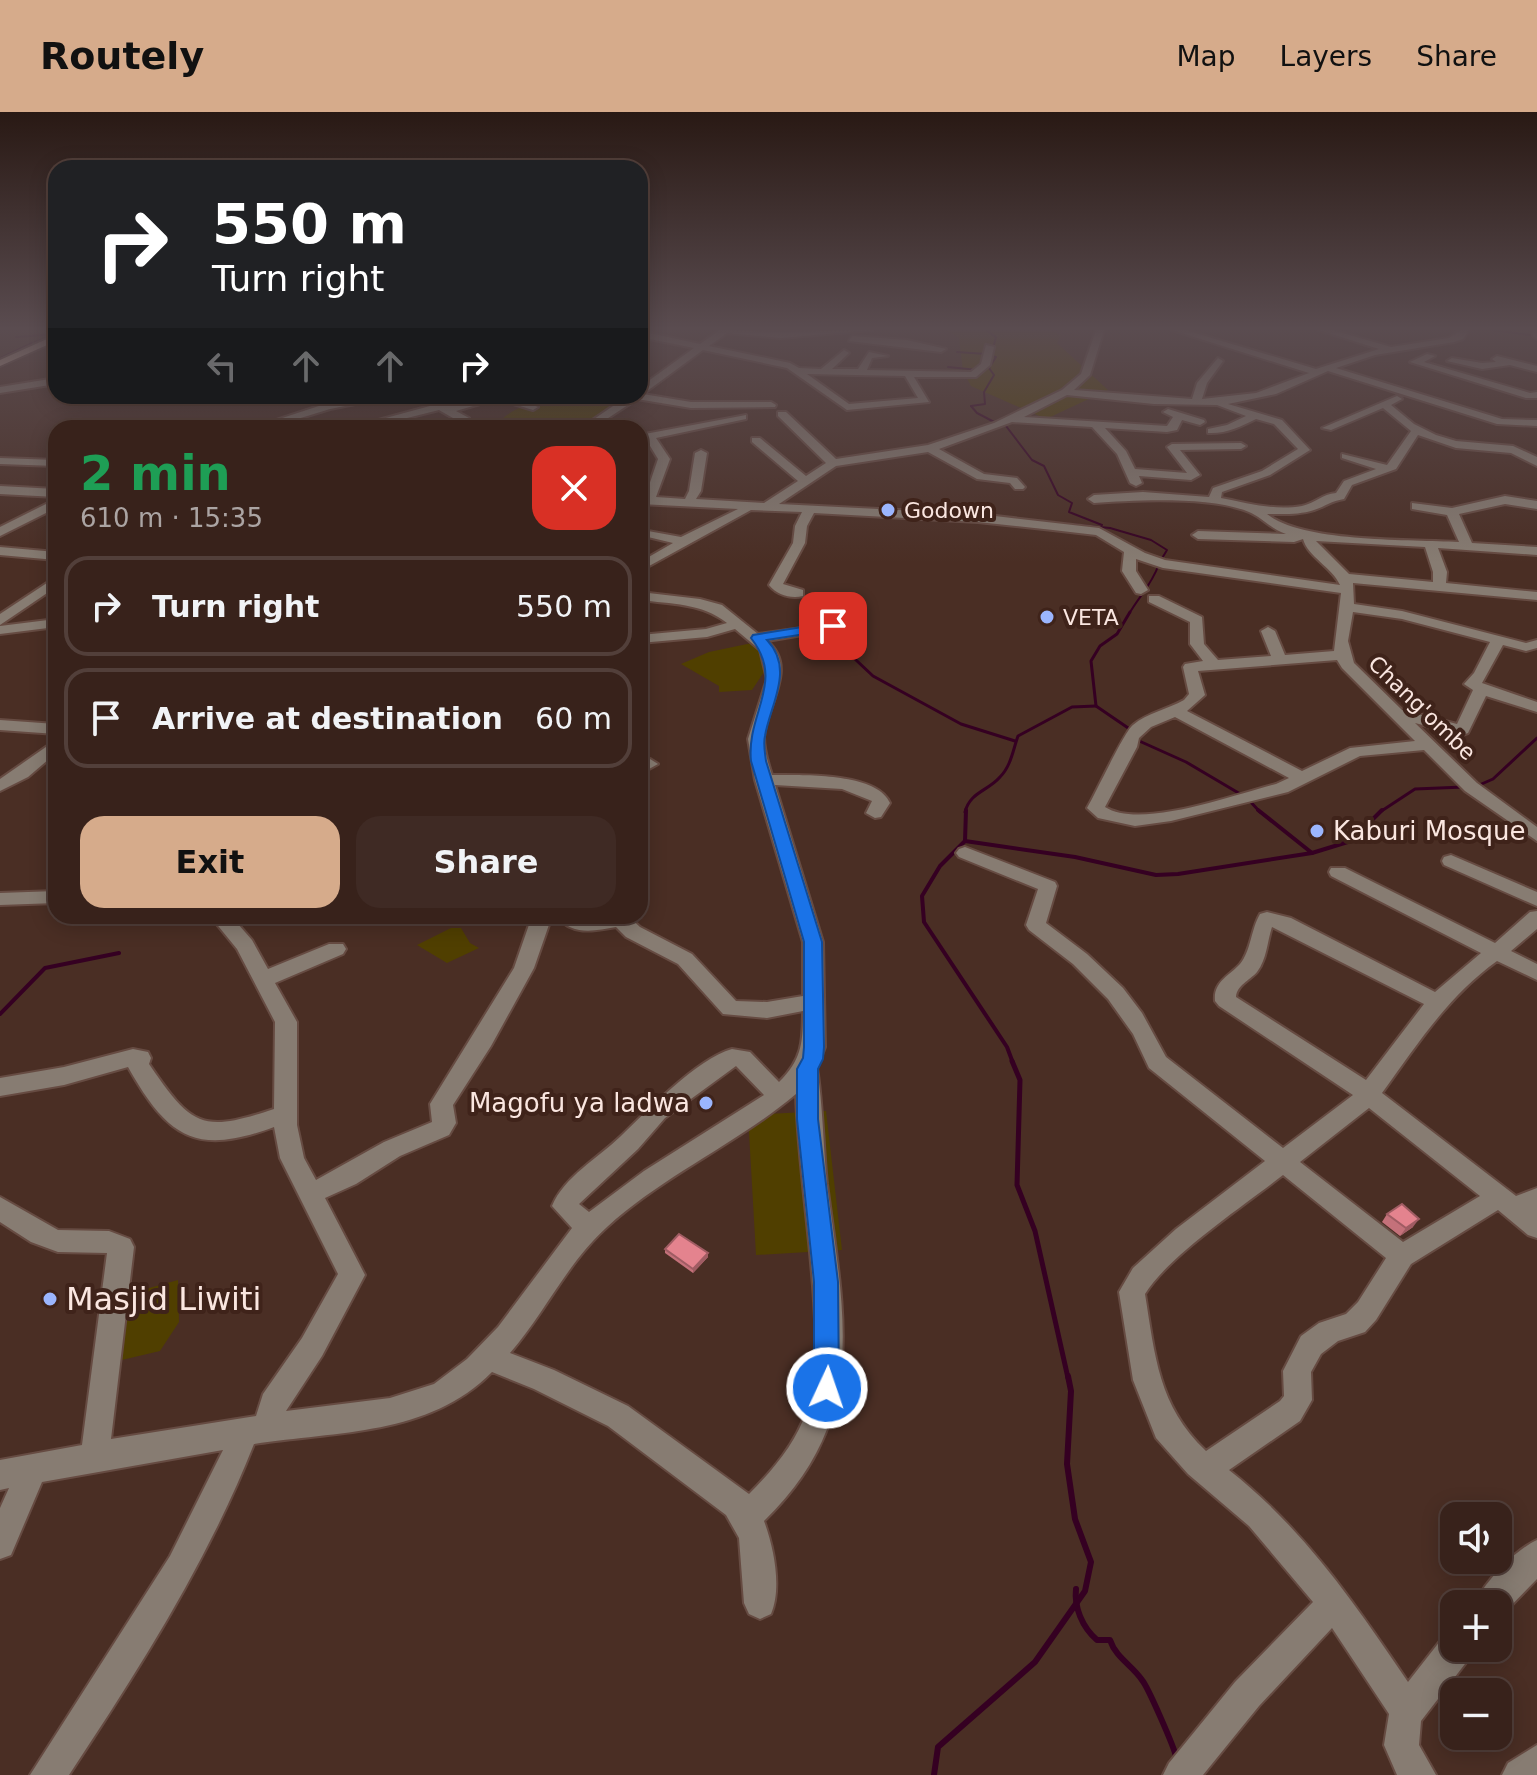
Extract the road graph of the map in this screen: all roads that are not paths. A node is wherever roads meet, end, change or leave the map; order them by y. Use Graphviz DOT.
graph roads {
  1 [pos="324,408"];
  2 [pos="444,408"];
  3 [pos="617,408"];
  4 [pos="1035,408"];
  5 [pos="1159,408"];
  6 [pos="1228,408"];
  7 [pos="1376,408"];
  8 [pos="1387,408"];
  9 [pos="1456,408"];
  10 [pos="782,414"];
  11 [pos="1179,415"];
  12 [pos="1255,415"];
  13 [pos="742,417"];
  14 [pos="1013,419"];
  15 [pos="283,420"];
  16 [pos="390,420"];
  17 [pos="465,420"];
  18 [pos="598,420"];
  19 [pos="1200,422"];
  20 [pos="1537,423"];
  21 [pos="1096,425"];
  22 [pos="1327,428"];
  23 [pos="1418,429"];
  24 [pos="1212,431"];
  25 [pos="756,440"];
  26 [pos="1241,446"];
  27 [pos="930,448"];
  28 [pos="701,453"];
  29 [pos="1346,456"];
  30 [pos="1,462"];
  31 [pos="48,463"];
  32 [pos="833,463"];
  33 [pos="1537,463"];
  34 [pos="1388,469"];
  35 [pos="1130,472"];
  36 [pos="804,480"];
  37 [pos="1019,487"];
  38 [pos="0,490"];
  39 [pos="48,493"];
  40 [pos="648,493"];
  41 [pos="1143,496"];
  42 [pos="751,499"];
  43 [pos="1094,499"];
  44 [pos="648,501"];
  45 [pos="1214,501"];
  46 [pos="689,502"];
  47 [pos="1537,505"];
  48 [pos="1416,506"];
  49 [pos="48,507"];
  50 [pos="766,507"];
  51 [pos="1255,510"];
  52 [pos="809,511"];
  53 [pos="1452,512"];
  54 [pos="0,519"];
  55 [pos="22,520"];
  56 [pos="0,532"];
  57 [pos="652,534"];
  58 [pos="1198,535"];
  59 [pos="1309,538"];
  60 [pos="685,542"];
  61 [pos="1430,545"];
  62 [pos="1467,546"];
  63 [pos="0,551"];
  64 [pos="1130,551"];
  65 [pos="1537,551"];
  66 [pos="48,556"];
  67 [pos="648,560"];
  68 [pos="1346,584"];
  69 [pos="1439,586"];
  70 [pos="48,587"];
  71 [pos="798,593"];
  72 [pos="1537,596"];
  73 [pos="648,597"];
  74 [pos="1347,607"];
  75 [pos="0,621"];
  76 [pos="48,624"];
  77 [pos="833,626"];
  78 [pos="0,630"];
  79 [pos="748,631"];
  80 [pos="1268,631"];
  81 [pos="648,638"];
  82 [pos="1498,640"];
  83 [pos="1537,644"];
  84 [pos="1341,655"];
  85 [pos="1280,660"];
  86 [pos="1215,667"];
  87 [pos="1481,690"];
  88 [pos="1537,707"];
  89 [pos="1177,712"];
  90 [pos="1398,713"];
  91 [pos="0,725"];
  92 [pos="48,728"];
  93 [pos="1430,744"];
  94 [pos="48,752"];
  95 [pos="48,767"];
  96 [pos="22,773"];
  97 [pos="1302,778"];
  98 [pos="764,780"];
  99 [pos="0,786"];
  100 [pos="875,813"];
  101 [pos="1537,835"];
  102 [pos="965,853"];
  103 [pos="1451,861"];
  104 [pos="1338,872"];
  105 [pos="48,897"];
  106 [pos="0,899"];
  107 [pos="1537,900"];
  108 [pos="1537,917"];
  109 [pos="228,924"];
  110 [pos="539,924"];
  111 [pos="625,924"];
  112 [pos="336,949"];
  113 [pos="1496,951"];
  114 [pos="1537,973"];
  115 [pos="262,980"];
  116 [pos="813,1002"];
  117 [pos="1437,1002"];
  118 [pos="807,1069"];
  119 [pos="0,1087"];
  120 [pos="1367,1094"];
  121 [pos="780,1097"];
  122 [pos="285,1114"];
  123 [pos="1283,1163"];
  124 [pos="310,1194"];
  125 [pos="1537,1198"];
  126 [pos="1506,1203"];
  127 [pos="0,1208"];
  128 [pos="1537,1227"];
  129 [pos="589,1228"];
  130 [pos="1402,1256"];
  131 [pos="487,1357"];
  132 [pos="256,1431"];
  133 [pos="95,1455"];
  134 [pos="33,1468"];
  135 [pos="1207,1468"];
  136 [pos="0,1475"];
  137 [pos="748,1516"];
  138 [pos="0,1544"];
  139 [pos="1537,1556"];
  140 [pos="1504,1590"];
  141 [pos="760,1603"];
  142 [pos="1332,1605"];
  143 [pos="1445,1662"];
  144 [pos="1407,1711"];
  145 [pos="1537,1762"];
  146 [pos="48,1775"];
  147 [pos="1181,1775"];
  148 [pos="1418,1775"];
  149 [pos="1520,1775"];
  1 -- 15 [label="street"];
  2 -- 16 [label="street"];
  2 -- 17 [label="street"];
  3 -- 18 [label="street"];
  4 -- 14 [label="street"];
  5 -- 11 [label="street"];
  6 -- 12 [label="street"];
  7 -- 22 [label="street"];
  8 -- 23 [label="street"];
  9 -- 20 [label="street"];
  10 -- 32 [label="street"];
  11 -- 19 [label="street"];
  11 -- 21 [label="street"];
  12 -- 24 [label="street"];
  12 -- 45 [label="street"];
  13 -- 40 [label="street"];
  14 -- 21 [label="street"];
  14 -- 27 [label="street"];
  21 -- 35 [label="street"];
  23 -- 33 [label="street"];
  23 -- 34 [label="street"];
  25 -- 36 [label="street"];
  26 -- 35 [label="street"];
  27 -- 32 [label="street"];
  27 -- 37 [label="street"];
  28 -- 46 [label="street"];
  29 -- 34 [label="street"];
  30 -- 31 [label="street"];
  32 -- 36 [label="street"];
  34 -- 51 [label="street"];
  35 -- 41 [label="street"];
  36 -- 50 [label="street"];
  38 -- 39 [label="street"];
  41 -- 43 [label="street"];
  41 -- 45 [label="street"];
  42 -- 46 [label="street"];
  42 -- 50 [label="street"];
  42 -- 60 [label="street"];
  44 -- 46 [label="street"];
  45 -- 51 [label="street"];
  47 -- 53 [label="street"];
  48 -- 53 [label="street"];
  49 -- 55 [label="street"];
  50 -- 52 [label="street"];
  51 -- 59 [label="street"];
  52 -- 64 [label="street"];
  52 -- 71 [label="street"];
  53 -- 62 [label="street"];
  54 -- 55 [label="street"];
  55 -- 56 [label="street"];
  57 -- 60 [label="street"];
  58 -- 59 [label="street"];
  59 -- 61 [label="street"];
  59 -- 68 [label="street"];
  60 -- 67 [label="street"];
  61 -- 62 [label="street"];
  61 -- 69 [label="street"];
  62 -- 65 [label="street"];
  63 -- 66 [label="street"];
  64 -- 68 [label="street"];
  64 -- 86 [label="street"];
  68 -- 69 [label="street"];
  68 -- 74 [label="street, Chang'ombe"];
  69 -- 72 [label="street"];
  70 -- 75 [label="street"];
  73 -- 79 [label="street"];
  74 -- 82 [label="street"];
  74 -- 84 [label="street, Chang'ombe"];
  76 -- 78 [label="street"];
  77 -- 79 [label="street"];
  79 -- 81 [label="street"];
  79 -- 98 [label="street"];
  80 -- 85 [label="street"];
  82 -- 83 [label="street"];
  82 -- 87 [label="street"];
  84 -- 85 [label="street"];
  84 -- 90 [label="street, Chang'ombe"];
  85 -- 86 [label="street"];
  86 -- 89 [label="street"];
  87 -- 88 [label="street"];
  87 -- 90 [label="street"];
  89 -- 97 [label="street"];
  89 -- 97 [label="street"];
  90 -- 93 [label="street, Chang'ombe"];
  91 -- 92 [label="street"];
  93 -- 97 [label="street"];
  93 -- 101 [label="street, Chang'ombe"];
  94 -- 96 [label="street"];
  95 -- 96 [label="street"];
  96 -- 99 [label="street"];
  98 -- 100 [label="street"];
  98 -- 116 [label="street"];
  102 -- 123 [label="street"];
  103 -- 107 [label="street"];
  104 -- 113 [label="street"];
  105 -- 106 [label="street"];
  108 -- 113 [label="street"];
  109 -- 115 [label="street"];
  110 -- 124 [label="street"];
  111 -- 116 [label="street"];
  112 -- 115 [label="street"];
  113 -- 114 [label="street"];
  113 -- 117 [label="street"];
  115 -- 122 [label="street"];
  116 -- 118 [label="street"];
  117 -- 120 [label="street"];
  117 -- 120 [label="street"];
  118 -- 121 [label="street"];
  118 -- 137 [label="street"];
  119 -- 122 [label="street"];
  120 -- 123 [label="street"];
  120 -- 126 [label="street"];
  121 -- 129 [label="street"];
  121 -- 129 [label="street"];
  122 -- 124 [label="street"];
  123 -- 130 [label="street"];
  123 -- 135 [label="street"];
  124 -- 132 [label="street"];
  125 -- 126 [label="street"];
  126 -- 128 [label="street"];
  126 -- 130 [label="street"];
  127 -- 133 [label="street"];
  129 -- 131 [label="street"];
  130 -- 135 [label="street"];
  131 -- 132 [label="street"];
  131 -- 137 [label="street"];
  132 -- 133 [label="street"];
  132 -- 146 [label="street"];
  133 -- 134 [label="street"];
  134 -- 136 [label="street"];
  134 -- 138 [label="street"];
  135 -- 142 [label="street"];
  137 -- 141 [label="street"];
  139 -- 140 [label="street"];
  142 -- 144 [label="street"];
  142 -- 147 [label="street"];
  143 -- 144 [label="street"];
  144 -- 148 [label="street"];
  145 -- 149 [label="street"];
}
